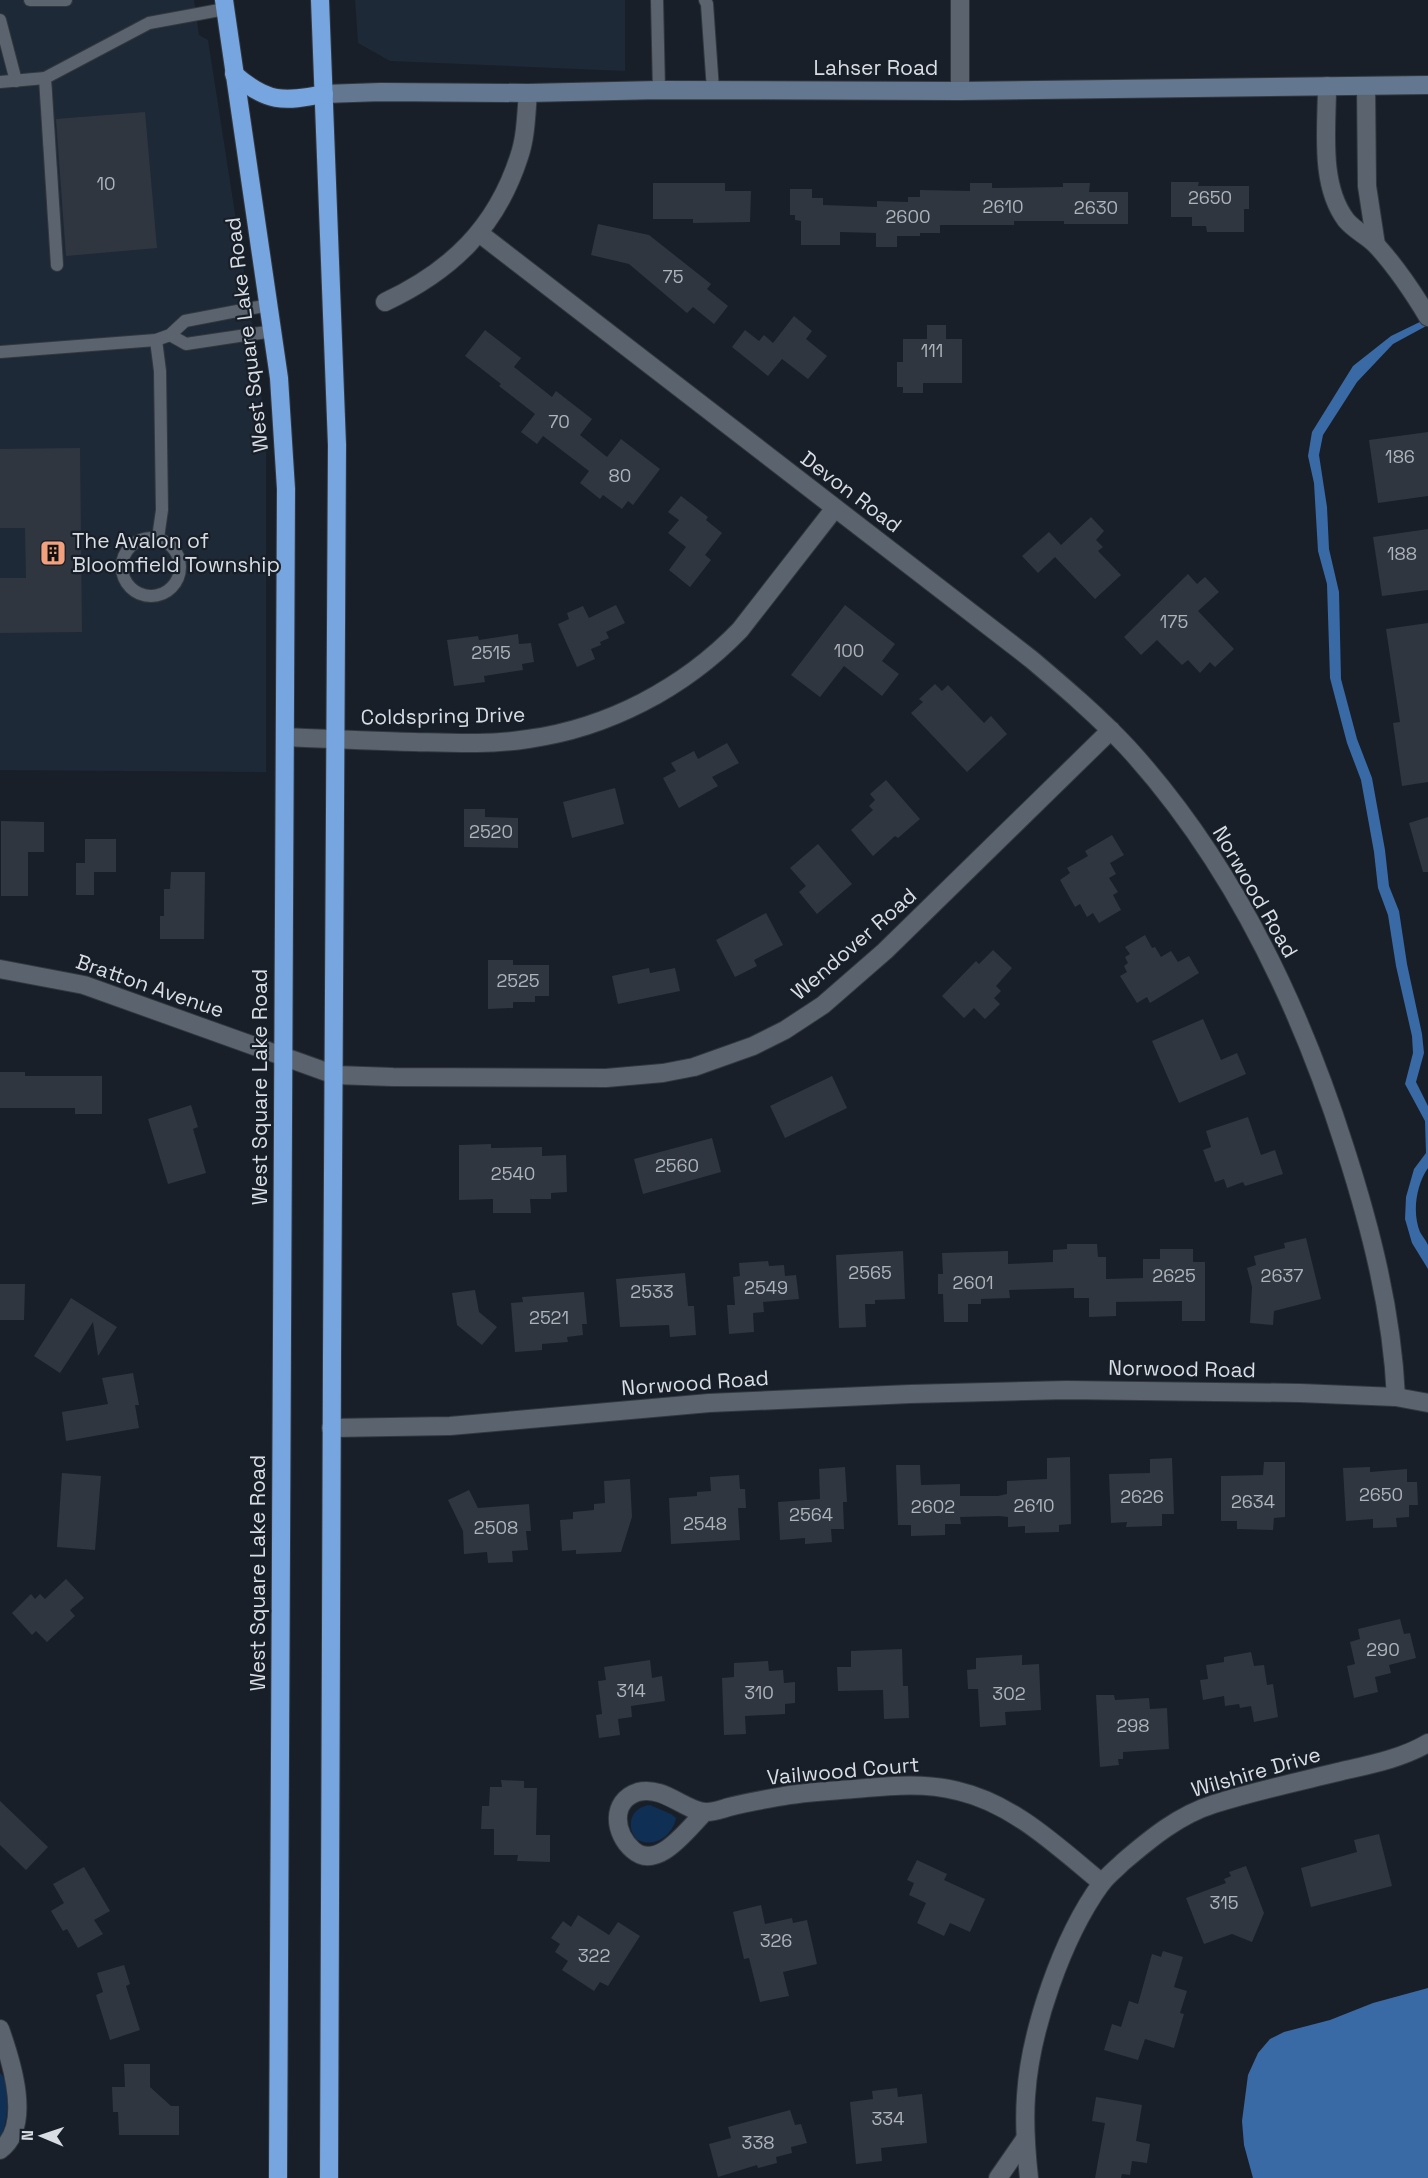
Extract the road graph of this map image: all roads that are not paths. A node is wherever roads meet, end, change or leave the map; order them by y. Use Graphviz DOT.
graph roads {
  1 [pos="30,0"];
  2 [pos="66,0"];
  3 [pos="320,0"];
  4 [pos="657,0"];
  5 [pos="705,0"];
  6 [pos="960,0"];
  7 [pos="225,5"];
  8 [pos="0,20"];
  9 [pos="234,74"];
  10 [pos="45,78"];
  11 [pos="16,81"];
  12 [pos="0,82"];
  13 [pos="1428,85"];
  14 [pos="1327,86"];
  15 [pos="1366,86"];
  16 [pos="659,90"];
  17 [pos="713,90"];
  18 [pos="960,91"];
  19 [pos="528,93"];
  20 [pos="324,94"];
  21 [pos="479,233"];
  22 [pos="1376,245"];
  23 [pos="57,265"];
  24 [pos="385,302"];
  25 [pos="269,305"];
  26 [pos="1428,317"];
  27 [pos="273,332"];
  28 [pos="170,335"];
  29 [pos="156,340"];
  30 [pos="0,352"];
  31 [pos="835,508"];
  32 [pos="158,538"];
  33 [pos="1111,730"];
  34 [pos="285,738"];
  35 [pos="337,739"];
  36 [pos="1176,806"];
  37 [pos="0,969"];
  38 [pos="283,1056"];
  39 [pos="334,1075"];
  40 [pos="1396,1397"];
  41 [pos="1428,1403"];
  42 [pos="331,1428"];
  43 [pos="1428,1743"];
  44 [pos="705,1812"];
  45 [pos="1102,1883"];
  46 [pos="0,2029"];
  47 [pos="1025,2139"];
  48 [pos="0,2150"];
  49 [pos="278,2178"];
  50 [pos="329,2178"];
  51 [pos="998,2178"];
  52 [pos="1029,2178"];
  1 -- 2 [label="lane"];
  3 -- 20 [label="highway"];
  4 -- 16 [label="lane"];
  5 -- 17 [label="lane"];
  6 -- 18 [label="street"];
  7 -- 9 [label="highway, West Square Lake Road"];
  7 -- 10 [label="lane"];
  8 -- 11 [label="lane"];
  9 -- 20 [label="highway"];
  9 -- 25 [label="highway, West Square Lake Road"];
  10 -- 11 [label="lane"];
  10 -- 23 [label="lane"];
  11 -- 12 [label="lane"];
  13 -- 15 [label="street, Lahser Road"];
  14 -- 15 [label="street, Lahser Road"];
  14 -- 18 [label="street, Lahser Road"];
  14 -- 22 [label="street"];
  15 -- 22 [label="street"];
  16 -- 17 [label="street, Lahser Road"];
  16 -- 19 [label="street, Lahser Road"];
  17 -- 18 [label="street, Lahser Road"];
  19 -- 20 [label="street, Lahser Road"];
  19 -- 21 [label="street"];
  20 -- 35 [label="highway"];
  21 -- 24 [label="street"];
  21 -- 31 [label="street, Devon Road"];
  22 -- 26 [label="street"];
  25 -- 27 [label="highway, West Square Lake Road"];
  25 -- 28 [label="lane"];
  27 -- 28 [label="lane"];
  27 -- 34 [label="highway, West Square Lake Road"];
  28 -- 29 [label="lane"];
  29 -- 30 [label="lane"];
  29 -- 32 [label="lane"];
  31 -- 33 [label="street, Devon Road"];
  31 -- 35 [label="street, Coldspring Drive"];
  32 -- 32 [label="lane"];
  33 -- 36 [label="street, Devon Road"];
  33 -- 39 [label="street, Wendover Road"];
  34 -- 35 [label="street, Coldspring Drive"];
  34 -- 38 [label="highway, West Square Lake Road"];
  35 -- 39 [label="highway"];
  36 -- 40 [label="street, Norwood Road"];
  37 -- 38 [label="street, Bratton Avenue"];
  38 -- 39 [label="street, Wendover Road"];
  38 -- 49 [label="highway, West Square Lake Road"];
  39 -- 42 [label="highway"];
  40 -- 41 [label="street"];
  40 -- 42 [label="street, Norwood Road"];
  42 -- 50 [label="highway"];
  43 -- 45 [label="street, Wilshire Drive"];
  44 -- 44 [label="street"];
  44 -- 45 [label="street, Vailwood Court"];
  45 -- 47 [label="street, Wilshire Drive"];
  46 -- 48 [label="street"];
  47 -- 51 [label="street"];
  47 -- 52 [label="street, Wilshire Drive"];
}
